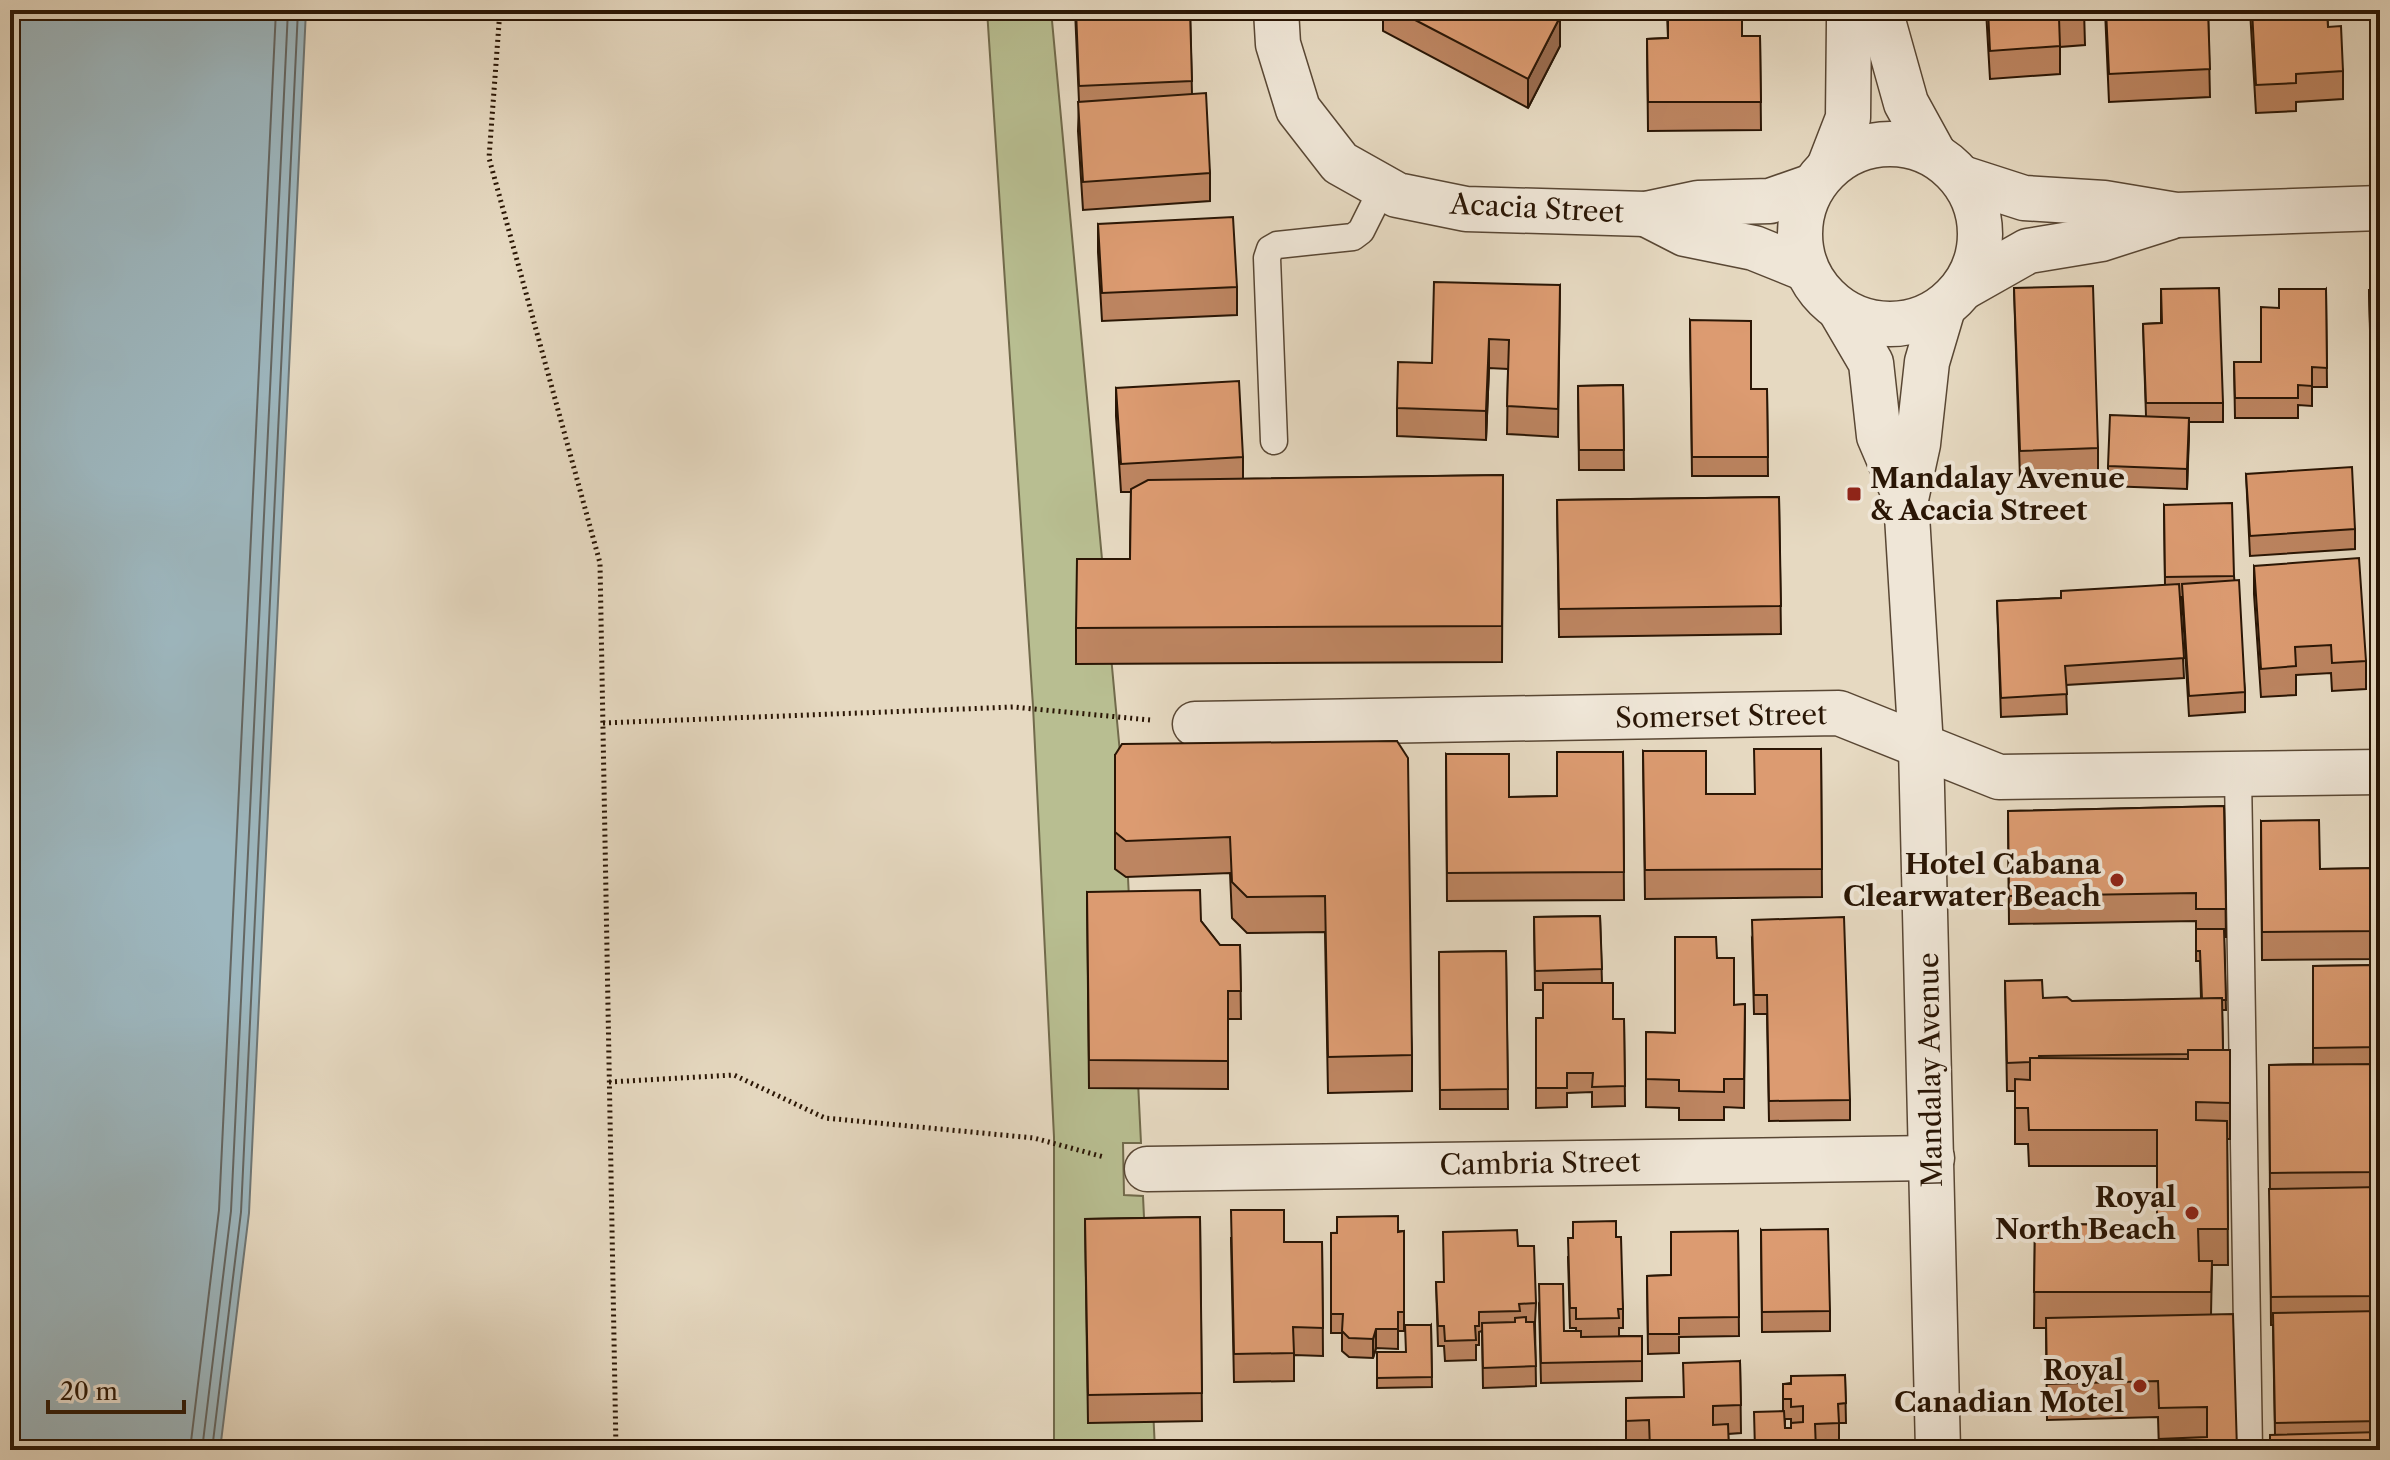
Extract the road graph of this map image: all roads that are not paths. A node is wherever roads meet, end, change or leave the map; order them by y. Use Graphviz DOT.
graph roads {
  1 [pos="1276,10"];
  2 [pos="1852,10"];
  3 [pos="1880,10"];
  4 [pos="1948,166"];
  5 [pos="1821,176"];
  6 [pos="1383,187"];
  7 [pos="2380,208"];
  8 [pos="1646,214"];
  9 [pos="2176,215"];
  10 [pos="1806,269"];
  11 [pos="1954,297"];
  12 [pos="1840,310"];
  13 [pos="1274,441"];
  14 [pos="1906,499"];
  15 [pos="1195,724"];
  16 [pos="1921,747"];
  17 [pos="2380,772"];
  18 [pos="2238,775"];
  19 [pos="1932,1158"];
  20 [pos="1147,1169"];
  21 [pos="1938,1450"];
  22 [pos="2249,1450"];
  1 -- 6 [label="street, Acacia Street"];
  2 -- 5 [label="street"];
  3 -- 4 [label="street"];
  4 -- 5 [label="street"];
  4 -- 9 [label="street"];
  4 -- 11 [label="street"];
  5 -- 8 [label="street, Acacia Street"];
  5 -- 10 [label="street"];
  6 -- 8 [label="street, Acacia Street"];
  6 -- 13 [label="lane"];
  7 -- 9 [label="street"];
  8 -- 10 [label="street, Acacia Street"];
  9 -- 11 [label="street"];
  10 -- 12 [label="street"];
  11 -- 12 [label="street"];
  11 -- 14 [label="street, Mandalay Avenue"];
  12 -- 14 [label="street, Mandalay Avenue"];
  14 -- 16 [label="street, Mandalay Avenue"];
  15 -- 16 [label="street, Somerset Street"];
  16 -- 18 [label="street, Somerset Street"];
  16 -- 19 [label="street, Mandalay Avenue"];
  17 -- 18 [label="street, Somerset Street"];
  18 -- 22 [label="lane"];
  19 -- 20 [label="street, Cambria Street"];
  19 -- 21 [label="street, Mandalay Avenue"];
}
